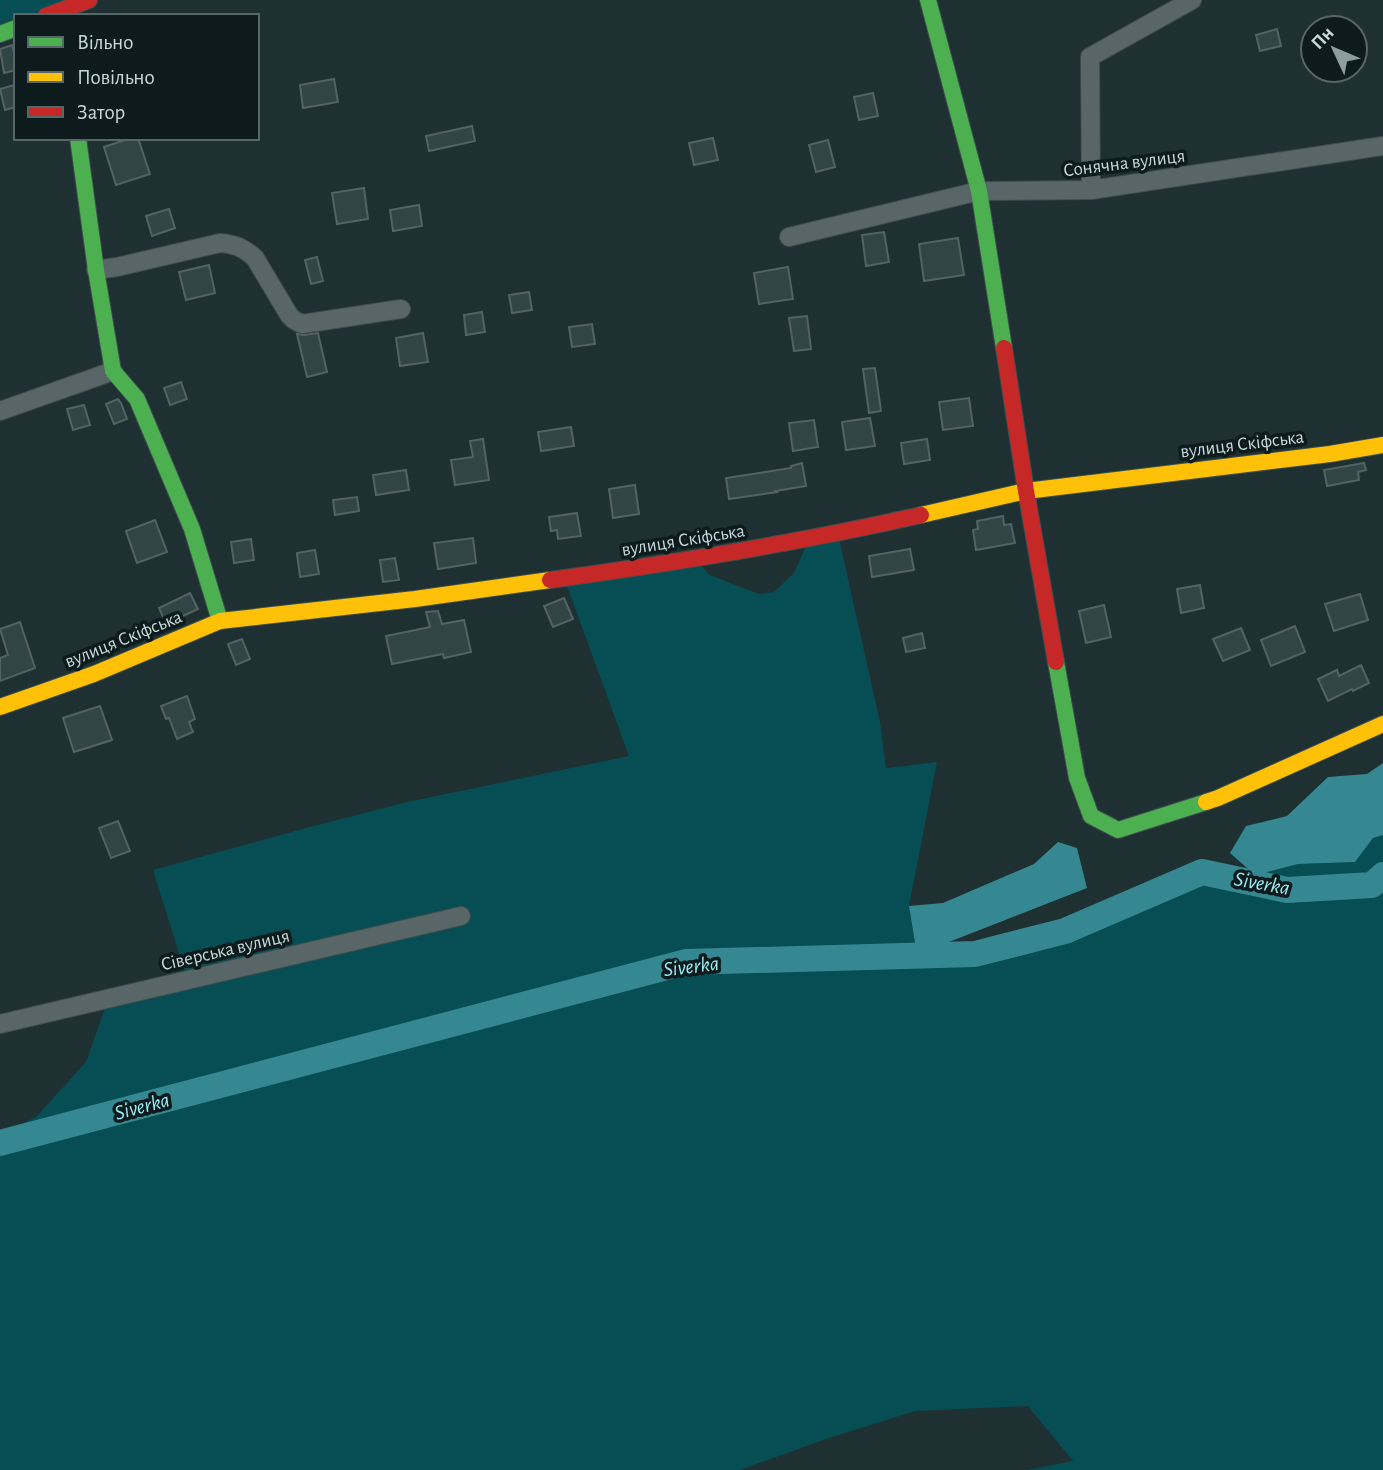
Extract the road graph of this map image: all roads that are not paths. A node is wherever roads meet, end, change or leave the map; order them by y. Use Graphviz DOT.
graph roads {
  1 [pos="89,0"];
  2 [pos="928,0"];
  3 [pos="1192,0"];
  4 [pos="55,14"];
  5 [pos="78,140"];
  6 [pos="1383,146"];
  7 [pos="1091,190"];
  8 [pos="979,191"];
  9 [pos="789,237"];
  10 [pos="96,270"];
  11 [pos="401,309"];
  12 [pos="113,371"];
  13 [pos="0,411"];
  14 [pos="1383,445"];
  15 [pos="1026,491"];
  16 [pos="220,621"];
  17 [pos="0,707"];
  18 [pos="1383,724"];
  19 [pos="461,916"];
  20 [pos="0,1024"];
  1 -- 4 [label="street"];
  2 -- 8 [label="street"];
  3 -- 7 [label="street"];
  5 -- 10 [label="street"];
  6 -- 7 [label="street, Сонячна вулиця"];
  7 -- 8 [label="street, Сонячна вулиця"];
  8 -- 9 [label="street, Сонячна вулиця"];
  8 -- 15 [label="street"];
  10 -- 11 [label="street"];
  10 -- 12 [label="street"];
  12 -- 13 [label="street"];
  12 -- 16 [label="street"];
  14 -- 15 [label="street, вулиця Скіфська"];
  15 -- 16 [label="street, вулиця Скіфська"];
  15 -- 18 [label="street"];
  16 -- 17 [label="street, вулиця Скіфська"];
  19 -- 20 [label="street, Сіверська вулиця"];
}
